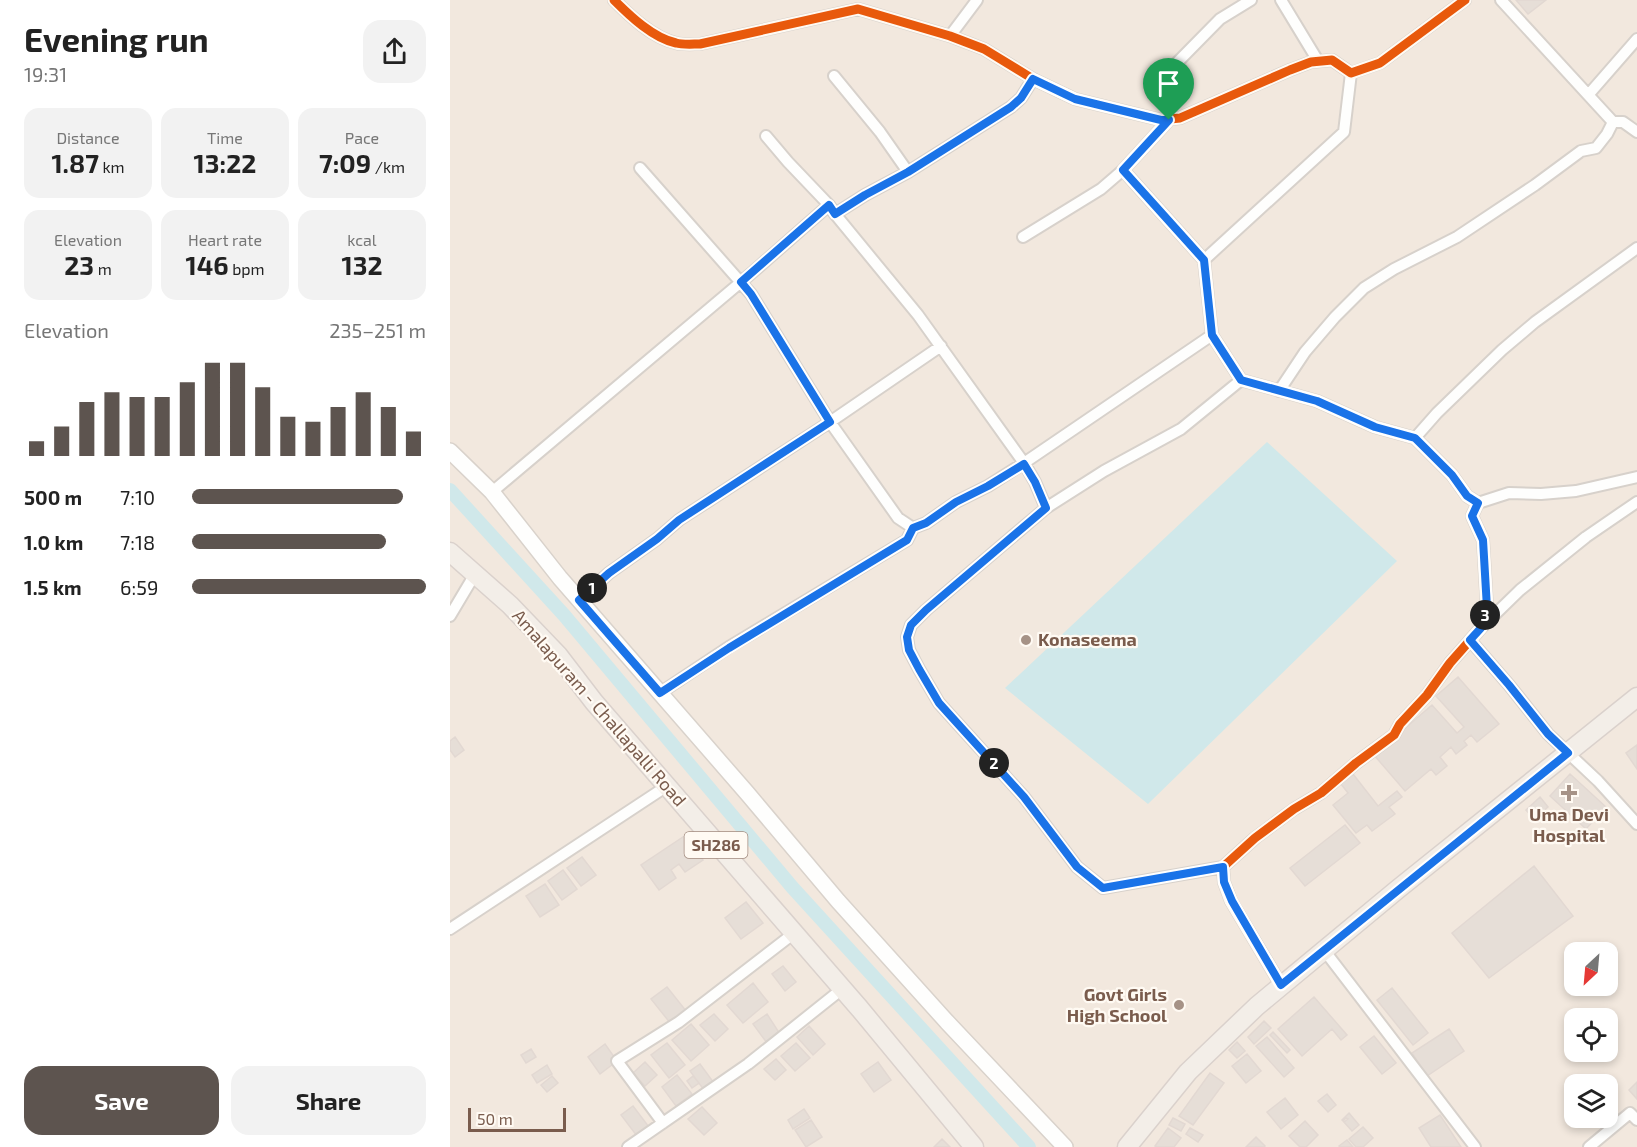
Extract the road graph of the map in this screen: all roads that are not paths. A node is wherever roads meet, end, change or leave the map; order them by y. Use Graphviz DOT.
graph roads {
  1 [pos="614,0"];
  2 [pos="977,0"];
  3 [pos="1251,0"];
  4 [pos="1281,0"];
  5 [pos="1465,0"];
  6 [pos="1501,0"];
  7 [pos="857,5"];
  8 [pos="950,36"];
  9 [pos="1637,39"];
  10 [pos="1318,62"];
  11 [pos="1351,73"];
  12 [pos="834,76"];
  13 [pos="1033,79"];
  14 [pos="1158,82"];
  15 [pos="1589,94"];
  16 [pos="1169,120"];
  17 [pos="1614,122"];
  18 [pos="1637,132"];
  19 [pos="766,136"];
  20 [pos="640,168"];
  21 [pos="1123,170"];
  22 [pos="908,172"];
  23 [pos="832,209"];
  24 [pos="1023,237"];
  25 [pos="1637,248"];
  26 [pos="1204,260"];
  27 [pos="741,282"];
  28 [pos="1212,335"];
  29 [pos="941,346"];
  30 [pos="1241,380"];
  31 [pos="1279,391"];
  32 [pos="830,422"];
  33 [pos="1415,438"];
  34 [pos="450,451"];
  35 [pos="1024,464"];
  36 [pos="1637,477"];
  37 [pos="492,492"];
  38 [pos="1637,502"];
  39 [pos="1478,503"];
  40 [pos="1046,508"];
  41 [pos="913,528"];
  42 [pos="450,552"];
  43 [pos="475,574"];
  44 [pos="579,600"];
  45 [pos="450,616"];
  46 [pos="1481,628"];
  47 [pos="1470,640"];
  48 [pos="660,693"];
  49 [pos="1637,697"];
  50 [pos="1568,753"];
  51 [pos="667,786"];
  52 [pos="1637,824"];
  53 [pos="1223,867"];
  54 [pos="450,929"];
  55 [pos="793,934"];
  56 [pos="1324,950"];
  57 [pos="1281,985"];
  58 [pos="842,989"];
  59 [pos="1637,1120"];
  60 [pos="663,1123"];
  61 [pos="628,1147"];
  62 [pos="974,1147"];
  63 [pos="1065,1147"];
  64 [pos="1127,1147"];
  65 [pos="1475,1147"];
  66 [pos="1589,1147"];
  1 -- 7 [label="street"];
  2 -- 8 [label="street"];
  3 -- 14 [label="street"];
  4 -- 10 [label="street"];
  5 -- 11 [label="street"];
  6 -- 15 [label="street"];
  7 -- 8 [label="street"];
  8 -- 13 [label="street"];
  9 -- 15 [label="street"];
  10 -- 11 [label="street"];
  10 -- 16 [label="street"];
  11 -- 26 [label="street"];
  12 -- 22 [label="street"];
  13 -- 16 [label="street"];
  13 -- 22 [label="street"];
  15 -- 17 [label="street"];
  16 -- 21 [label="street"];
  17 -- 18 [label="street"];
  17 -- 31 [label="street"];
  19 -- 23 [label="street"];
  20 -- 27 [label="street"];
  21 -- 24 [label="street"];
  21 -- 26 [label="street"];
  22 -- 23 [label="street"];
  23 -- 27 [label="street"];
  23 -- 29 [label="street"];
  25 -- 33 [label="street"];
  26 -- 28 [label="street"];
  27 -- 32 [label="street"];
  27 -- 37 [label="street"];
  28 -- 30 [label="street"];
  28 -- 35 [label="street"];
  29 -- 32 [label="street"];
  29 -- 35 [label="street"];
  30 -- 31 [label="street"];
  30 -- 40 [label="street"];
  31 -- 33 [label="street"];
  32 -- 41 [label="street"];
  32 -- 44 [label="street"];
  33 -- 39 [label="street"];
  34 -- 37 [label="street"];
  35 -- 40 [label="street"];
  35 -- 41 [label="street"];
  36 -- 39 [label="street"];
  37 -- 44 [label="street"];
  38 -- 46 [label="street"];
  39 -- 46 [label="street"];
  40 -- 53 [label="street"];
  41 -- 48 [label="street"];
  42 -- 43 [label="main road, Amalapuram - Challapalli Road / SH286"];
  43 -- 45 [label="street"];
  43 -- 51 [label="main road, Amalapuram - Challapalli Road / SH286"];
  44 -- 48 [label="street"];
  46 -- 47 [label="street"];
  47 -- 50 [label="street"];
  47 -- 53 [label="street"];
  48 -- 63 [label="street"];
  49 -- 50 [label="main road"];
  50 -- 52 [label="street"];
  50 -- 56 [label="main road"];
  51 -- 54 [label="street"];
  51 -- 55 [label="main road, Amalapuram - Challapalli Road / SH286"];
  53 -- 57 [label="street"];
  55 -- 58 [label="main road, Amalapuram - Challapalli Road / SH286"];
  55 -- 60 [label="street"];
  56 -- 57 [label="main road"];
  56 -- 65 [label="street"];
  57 -- 64 [label="main road"];
  58 -- 60 [label="street"];
  58 -- 62 [label="main road, Amalapuram - Challapalli Road / SH286"];
  59 -- 66 [label="street"];
  60 -- 61 [label="street"];
}
